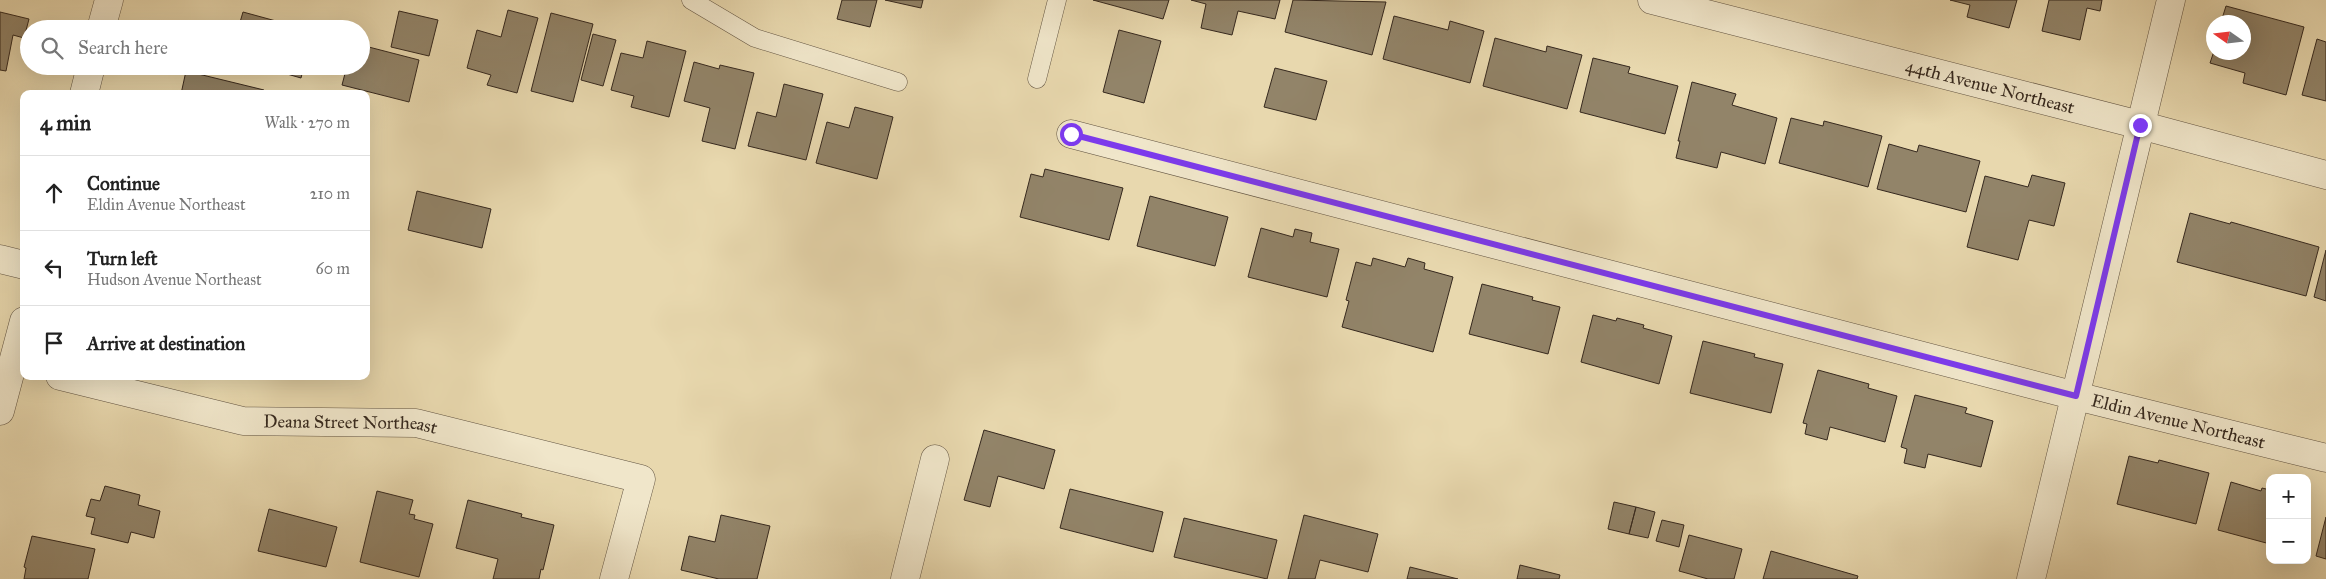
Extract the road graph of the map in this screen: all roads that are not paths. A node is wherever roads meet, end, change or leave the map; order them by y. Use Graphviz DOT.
graph roads {
  1 [pos="109,0"];
  2 [pos="691,0"];
  3 [pos="1057,0"];
  4 [pos="1652,0"];
  5 [pos="2171,0"];
  6 [pos="103,20"];
  7 [pos="89,75"];
  8 [pos="1037,79"];
  9 [pos="898,82"];
  10 [pos="85,90"];
  11 [pos="2140,125"];
  12 [pos="1071,134"];
  13 [pos="2326,175"];
  14 [pos="0,259"];
  15 [pos="20,264"];
  16 [pos="20,351"];
  17 [pos="18,366"];
  18 [pos="76,380"];
  19 [pos="2076,396"];
  20 [pos="0,411"];
  21 [pos="2326,458"];
  22 [pos="935,459"];
  23 [pos="614,579"];
  24 [pos="905,579"];
  25 [pos="2030,579"];
  1 -- 6 [label="street"];
  2 -- 9 [label="lane"];
  3 -- 8 [label="lane"];
  4 -- 11 [label="street, 44th Avenue Northeast"];
  5 -- 11 [label="street"];
  7 -- 10 [label="street"];
  11 -- 13 [label="street, 44th Avenue Northeast"];
  11 -- 19 [label="street"];
  12 -- 19 [label="street, Eldin Avenue Northeast"];
  14 -- 15 [label="street"];
  16 -- 17 [label="street"];
  17 -- 20 [label="street"];
  18 -- 23 [label="street, Deana Street Northeast"];
  19 -- 21 [label="street, Eldin Avenue Northeast"];
  19 -- 25 [label="street"];
  22 -- 24 [label="street"];
}
